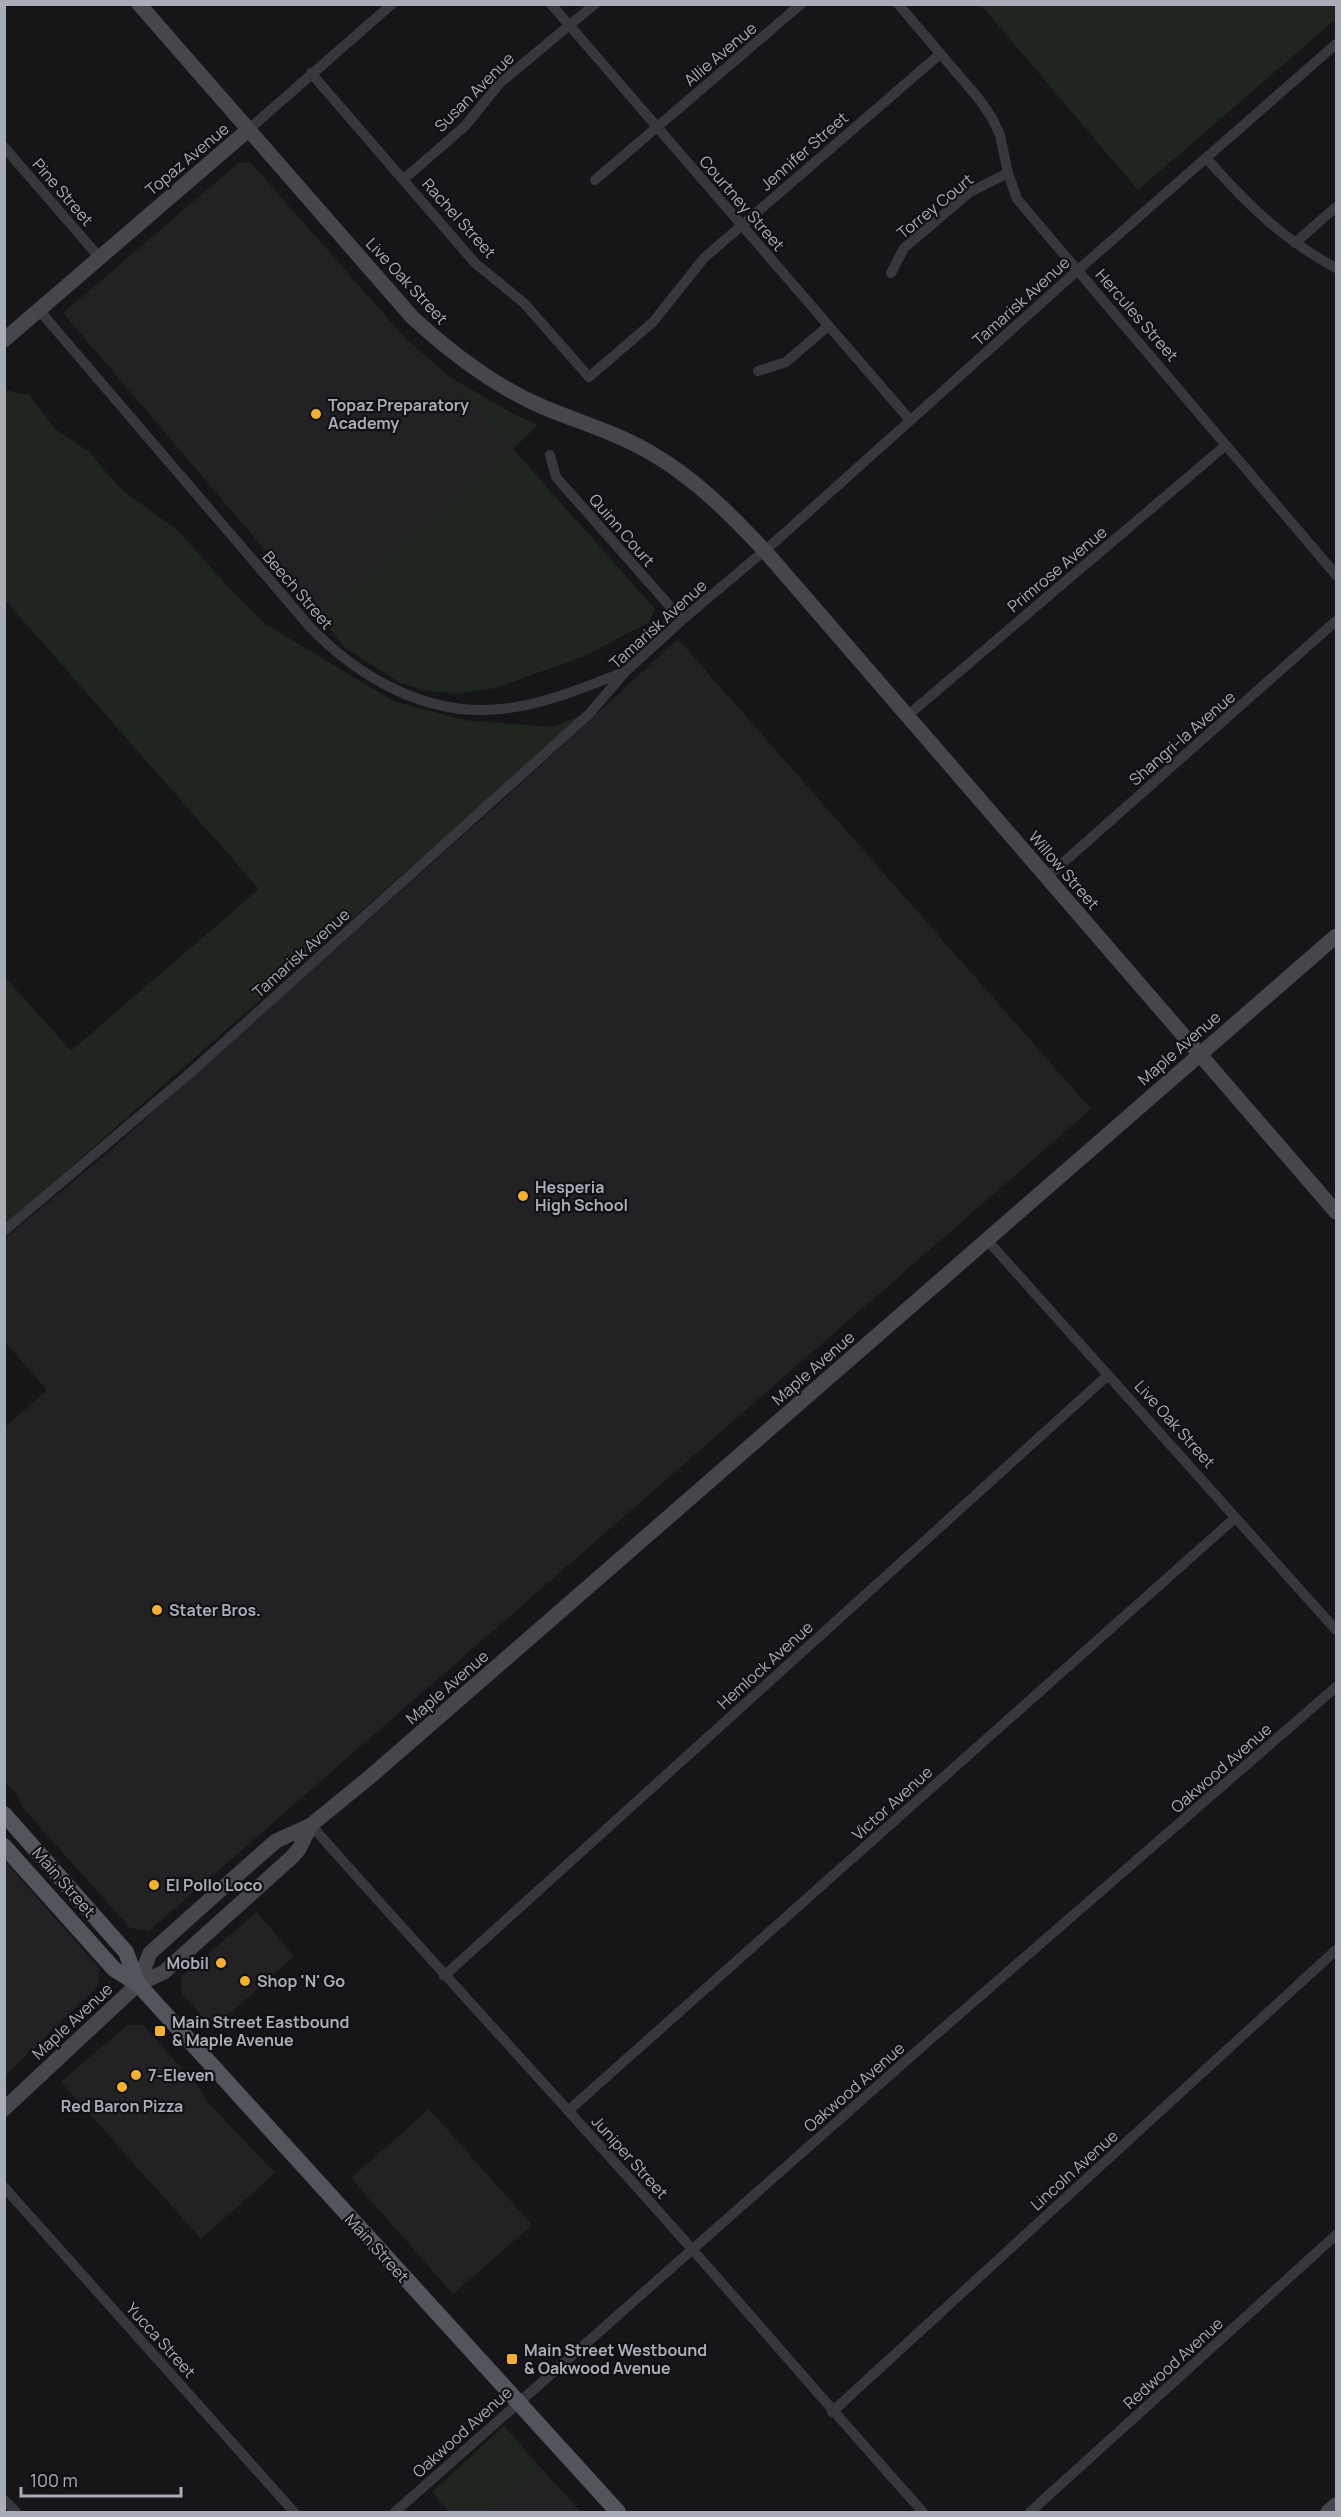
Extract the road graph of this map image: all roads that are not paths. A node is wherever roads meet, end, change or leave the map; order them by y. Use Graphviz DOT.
graph roads {
  1 [pos="139,4"];
  2 [pos="392,4"];
  3 [pos="551,4"];
  4 [pos="595,4"];
  5 [pos="801,4"];
  6 [pos="898,4"];
  7 [pos="569,24"];
  8 [pos="1336,44"];
  9 [pos="940,54"];
  10 [pos="311,73"];
  11 [pos="657,127"];
  12 [pos="248,130"];
  13 [pos="4,147"];
  14 [pos="1207,159"];
  15 [pos="1008,173"];
  16 [pos="404,179"];
  17 [pos="595,180"];
  18 [pos="1336,207"];
  19 [pos="741,225"];
  20 [pos="1294,243"];
  21 [pos="99,256"];
  22 [pos="1336,268"];
  23 [pos="1078,270"];
  24 [pos="891,273"];
  25 [pos="39,310"];
  26 [pos="828,326"];
  27 [pos="4,340"];
  28 [pos="758,371"];
  29 [pos="590,377"];
  30 [pos="910,420"];
  31 [pos="1226,445"];
  32 [pos="550,455"];
  33 [pos="765,551"];
  34 [pos="1336,574"];
  35 [pos="682,620"];
  36 [pos="1336,621"];
  37 [pos="626,672"];
  38 [pos="907,716"];
  39 [pos="1047,878"];
  40 [pos="1336,936"];
  41 [pos="1198,1054"];
  42 [pos="1336,1212"];
  43 [pos="4,1231"];
  44 [pos="987,1241"];
  45 [pos="1107,1376"];
  46 [pos="1236,1518"];
  47 [pos="1336,1630"];
  48 [pos="1336,1688"];
  49 [pos="4,1814"];
  50 [pos="311,1825"];
  51 [pos="4,1846"];
  52 [pos="1336,1950"];
  53 [pos="444,1976"];
  54 [pos="138,1984"];
  55 [pos="4,2109"];
  56 [pos="568,2111"];
  57 [pos="4,2187"];
  58 [pos="1336,2235"];
  59 [pos="693,2250"];
  60 [pos="517,2403"];
  61 [pos="832,2412"];
  62 [pos="4,2500"];
  63 [pos="1336,2505"];
  64 [pos="16,2512"];
  65 [pos="294,2512"];
  66 [pos="395,2512"];
  67 [pos="618,2512"];
  68 [pos="923,2512"];
  69 [pos="1030,2512"];
  70 [pos="1328,2512"];
  1 -- 12 [label="street, Live Oak Street"];
  2 -- 10 [label="street, Topaz Avenue"];
  3 -- 7 [label="street, Courtney Street"];
  4 -- 7 [label="street, Susan Avenue"];
  5 -- 11 [label="street, Allie Avenue"];
  6 -- 9 [label="street, Hercules Street"];
  7 -- 11 [label="street, Courtney Street"];
  7 -- 16 [label="street, Susan Avenue"];
  8 -- 14 [label="street, Tamarisk Avenue"];
  9 -- 15 [label="street, Hercules Street"];
  9 -- 19 [label="street, Jennifer Street"];
  10 -- 12 [label="street, Topaz Avenue"];
  10 -- 16 [label="street, Rachel Street"];
  11 -- 17 [label="street, Allie Avenue"];
  11 -- 19 [label="street, Courtney Street"];
  12 -- 21 [label="street, Topaz Avenue"];
  12 -- 33 [label="street, Live Oak Street"];
  13 -- 21 [label="street, Pine Street"];
  14 -- 20 [label="street"];
  14 -- 23 [label="street, Tamarisk Avenue"];
  15 -- 23 [label="street, Hercules Street"];
  15 -- 24 [label="street, Torrey Court"];
  16 -- 29 [label="street, Rachel Street"];
  18 -- 20 [label="street"];
  19 -- 26 [label="street, Courtney Street"];
  19 -- 29 [label="street, Jennifer Street"];
  20 -- 22 [label="street"];
  21 -- 25 [label="street, Topaz Avenue"];
  23 -- 30 [label="street, Tamarisk Avenue"];
  23 -- 31 [label="street, Hercules Street"];
  25 -- 27 [label="street, Topaz Avenue"];
  25 -- 37 [label="street, Beech Street"];
  26 -- 28 [label="street"];
  26 -- 30 [label="street, Courtney Street"];
  30 -- 33 [label="street, Tamarisk Avenue"];
  31 -- 34 [label="street, Hercules Street"];
  31 -- 38 [label="street, Primrose Avenue"];
  32 -- 35 [label="street, Quinn Court"];
  33 -- 35 [label="street, Tamarisk Avenue"];
  33 -- 38 [label="street, Willow Street"];
  35 -- 37 [label="street, Tamarisk Avenue"];
  36 -- 39 [label="street, Shangri-la Avenue"];
  37 -- 43 [label="street, Tamarisk Avenue"];
  38 -- 39 [label="street, Willow Street"];
  39 -- 41 [label="street, Willow Street"];
  40 -- 41 [label="street, Maple Avenue"];
  41 -- 42 [label="street, Willow Street"];
  41 -- 44 [label="street, Maple Avenue"];
  44 -- 45 [label="street, Live Oak Street"];
  44 -- 50 [label="street, Maple Avenue"];
  45 -- 46 [label="street, Live Oak Street"];
  45 -- 53 [label="street, Hemlock Avenue"];
  46 -- 47 [label="street, Live Oak Street"];
  46 -- 56 [label="street, Victor Avenue"];
  48 -- 59 [label="street, Oakwood Avenue"];
  49 -- 54 [label="main road, Main Street"];
  50 -- 53 [label="street, Juniper Street"];
  50 -- 54 [label="street, Maple Avenue"];
  50 -- 54 [label="street, Maple Avenue"];
  51 -- 54 [label="main road, Main Street"];
  52 -- 61 [label="street, Lincoln Avenue"];
  53 -- 56 [label="street, Juniper Street"];
  54 -- 55 [label="street, Maple Avenue"];
  54 -- 60 [label="main road, Main Street"];
  56 -- 59 [label="street, Juniper Street"];
  57 -- 65 [label="street, Yucca Street"];
  58 -- 69 [label="street, Redwood Avenue"];
  59 -- 60 [label="street, Oakwood Avenue"];
  59 -- 61 [label="street, Juniper Street"];
  60 -- 66 [label="street, Oakwood Avenue"];
  60 -- 67 [label="main road, Main Street"];
  61 -- 68 [label="street, Juniper Street"];
  62 -- 64 [label="street"];
  63 -- 70 [label="street"];
}
